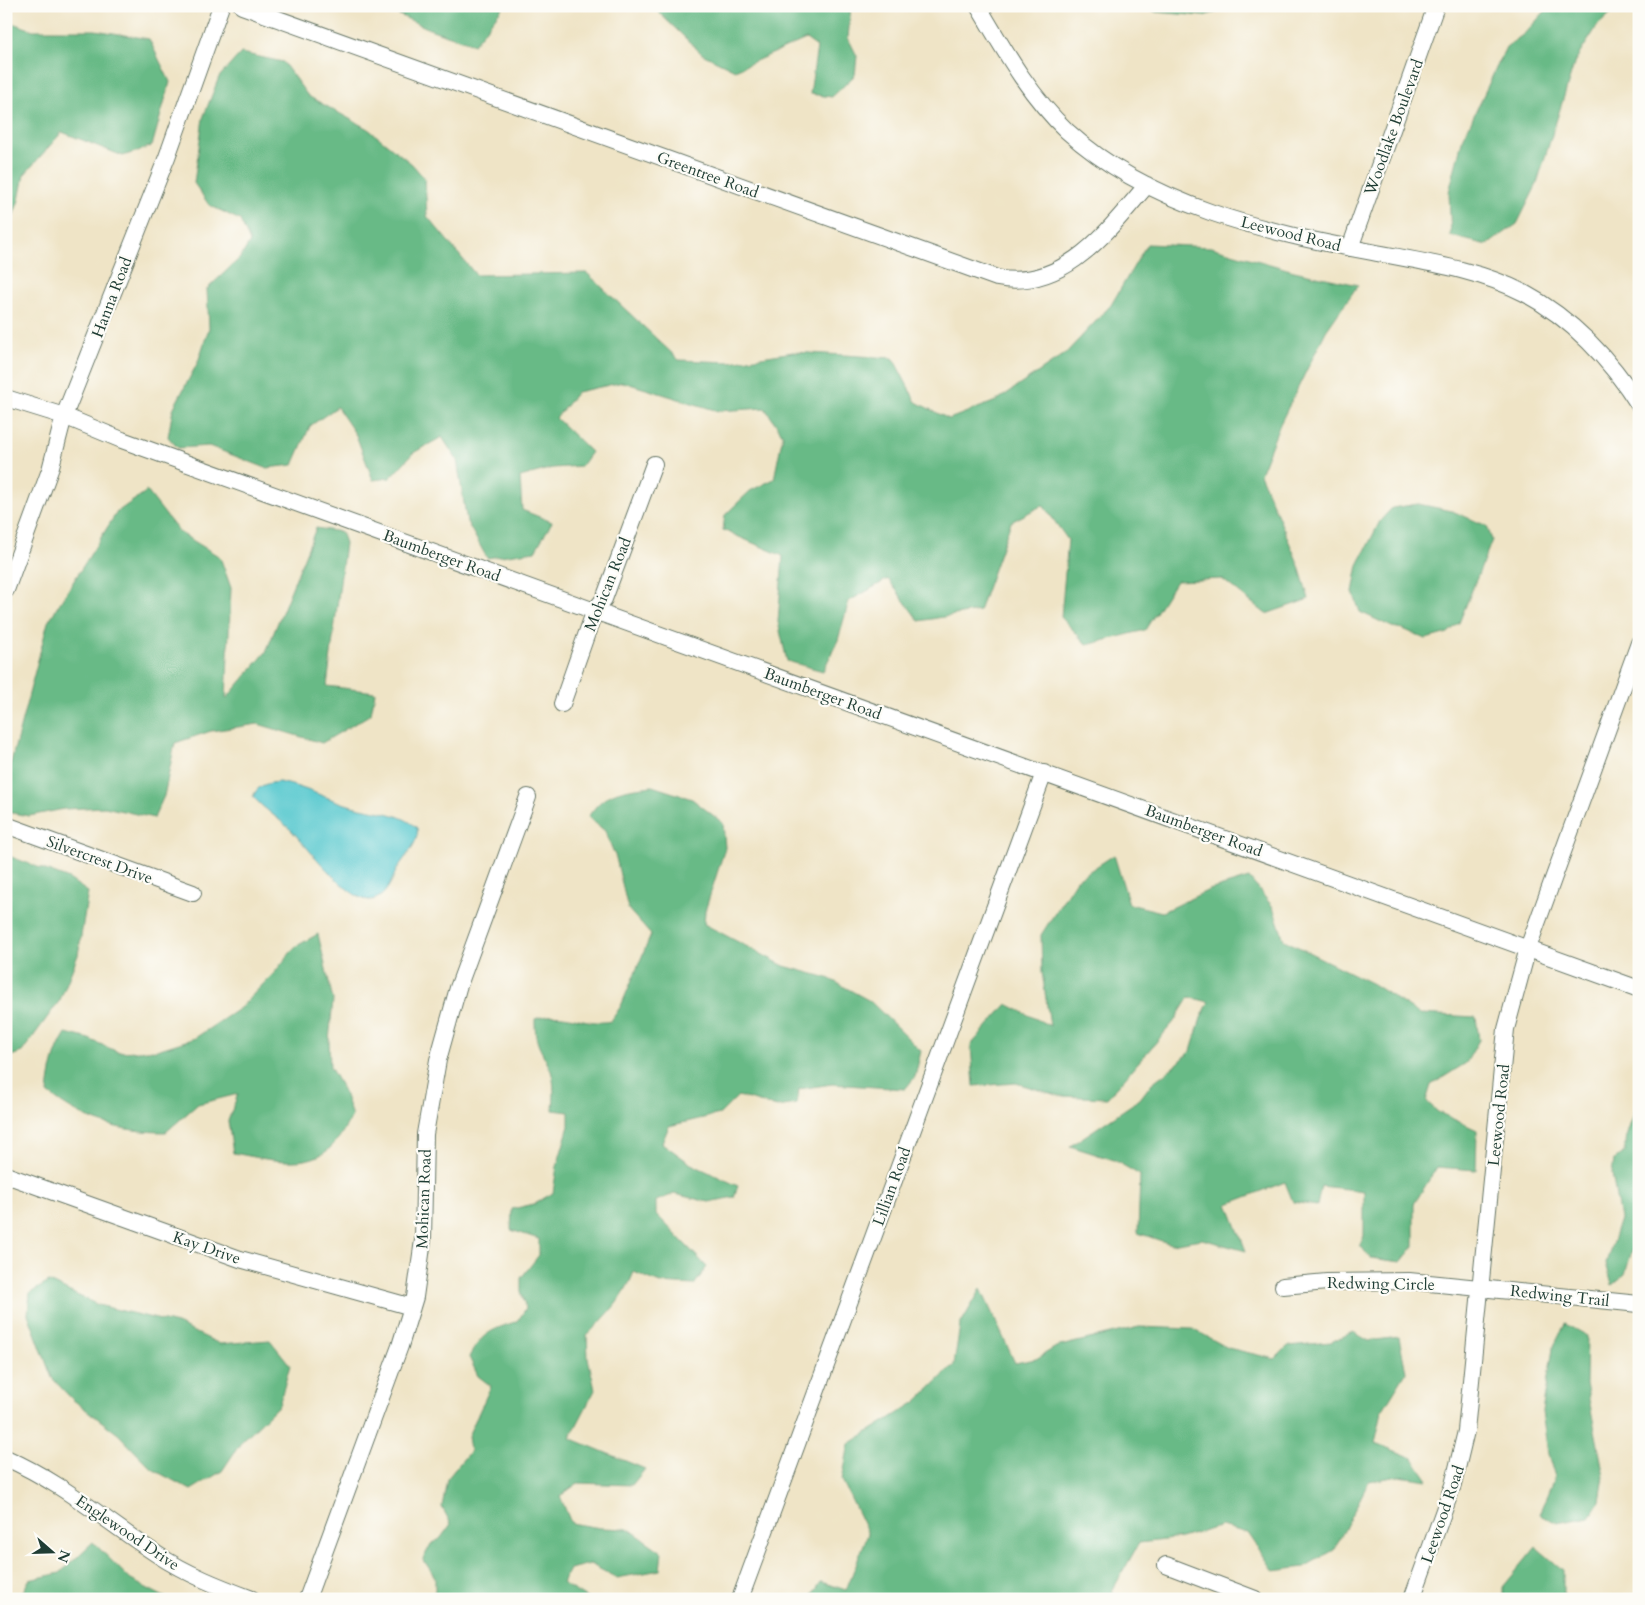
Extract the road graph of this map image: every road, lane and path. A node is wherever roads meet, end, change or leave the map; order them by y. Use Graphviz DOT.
graph roads {
  1 [pos="221,6"];
  2 [pos="242,6"];
  3 [pos="978,6"];
  4 [pos="1436,6"];
  5 [pos="1147,185"];
  6 [pos="1350,248"];
  7 [pos="6,398"];
  8 [pos="1639,405"];
  9 [pos="64,416"];
  10 [pos="654,464"];
  11 [pos="6,590"];
  12 [pos="595,610"];
  13 [pos="1639,643"];
  14 [pos="562,704"];
  15 [pos="1044,773"];
  16 [pos="528,797"];
  17 [pos="6,825"];
  18 [pos="193,893"];
  19 [pos="1528,948"];
  20 [pos="1639,989"];
  21 [pos="6,1175"];
  22 [pos="1282,1286"];
  23 [pos="1480,1287"];
  24 [pos="1639,1304"];
  25 [pos="412,1307"];
  26 [pos="6,1458"];
  27 [pos="1166,1565"];
  28 [pos="252,1599"];
  29 [pos="307,1599"];
  30 [pos="740,1599"];
  31 [pos="1255,1599"];
  32 [pos="1412,1599"];
  1 -- 9 [label="street, Hanna Road"];
  2 -- 5 [label="street, Greentree Road"];
  3 -- 5 [label="street, Leewood Road"];
  4 -- 6 [label="street, Woodlake Boulevard"];
  5 -- 6 [label="street, Leewood Road"];
  6 -- 8 [label="street, Leewood Road"];
  7 -- 9 [label="street, Baumberger Road"];
  9 -- 11 [label="street, Hanna Road"];
  9 -- 12 [label="street, Baumberger Road"];
  10 -- 12 [label="street, Mohican Road"];
  12 -- 14 [label="street, Mohican Road"];
  12 -- 15 [label="street, Baumberger Road"];
  13 -- 19 [label="street, Leewood Road"];
  15 -- 19 [label="street, Baumberger Road"];
  15 -- 30 [label="street, Lillian Road"];
  16 -- 25 [label="street, Mohican Road"];
  17 -- 18 [label="street, Silvercrest Drive"];
  19 -- 20 [label="street, Baumberger Road"];
  19 -- 23 [label="street, Leewood Road"];
  21 -- 25 [label="street, Kay Drive"];
  22 -- 23 [label="street, Redwing Circle"];
  23 -- 24 [label="street, Redwing Trail"];
  23 -- 32 [label="street, Leewood Road"];
  25 -- 29 [label="street, Mohican Road"];
  26 -- 28 [label="street, Englewood Drive"];
  27 -- 31 [label="street"];
}
